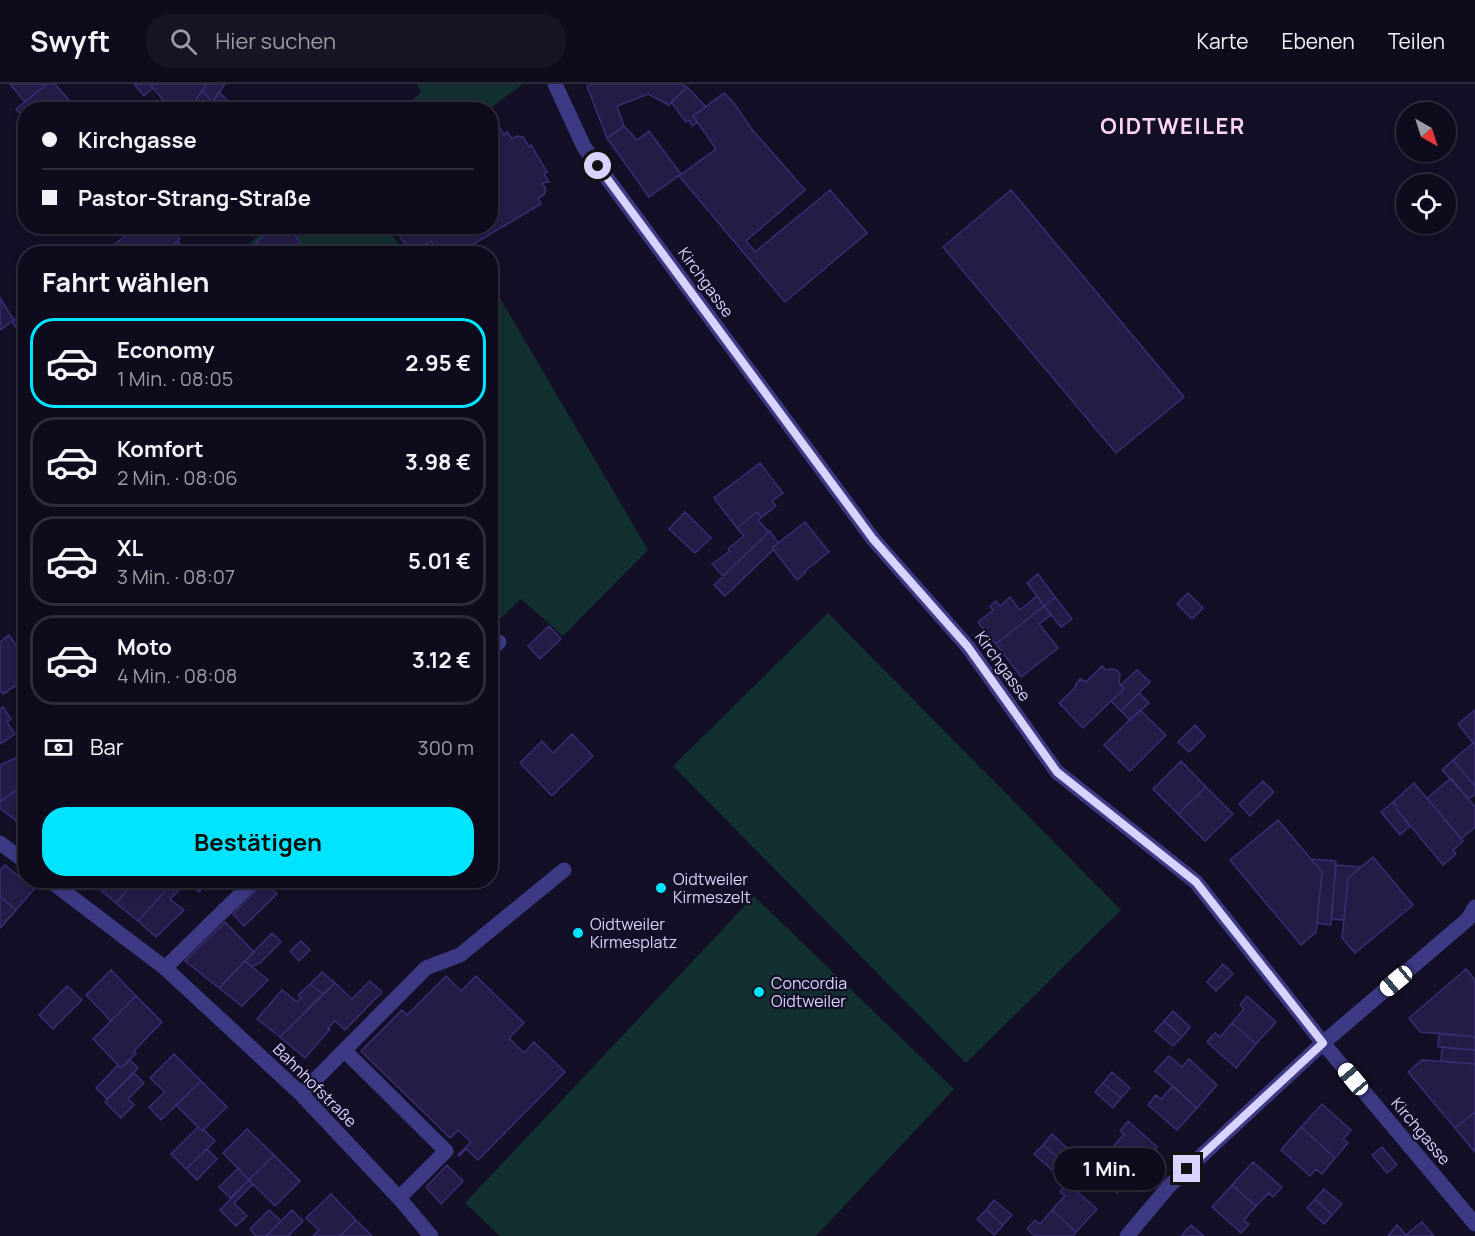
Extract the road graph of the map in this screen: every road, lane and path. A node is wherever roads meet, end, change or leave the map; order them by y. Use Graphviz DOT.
graph roads {
  1 [pos="555,84"];
  2 [pos="0,843"];
  3 [pos="18,856"];
  4 [pos="564,870"];
  5 [pos="60,888"];
  6 [pos="247,888"];
  7 [pos="1475,908"];
  8 [pos="165,968"];
  9 [pos="1323,1043"];
  10 [pos="345,1052"];
  11 [pos="301,1094"];
  12 [pos="399,1198"];
  13 [pos="1475,1224"];
  14 [pos="431,1236"];
  15 [pos="1127,1236"];
  1 -- 9 [label="street, Kirchgasse"];
  2 -- 3 [label="street"];
  4 -- 10 [label="street"];
  5 -- 8 [label="street, Bahnhofstraße"];
  6 -- 8 [label="street"];
  7 -- 9 [label="street"];
  8 -- 11 [label="street, Bahnhofstraße"];
  9 -- 13 [label="street, Kirchgasse"];
  9 -- 15 [label="street"];
  10 -- 11 [label="street"];
  10 -- 12 [label="street"];
  11 -- 12 [label="street, Bahnhofstraße"];
  12 -- 14 [label="street, Bahnhofstraße"];
}
